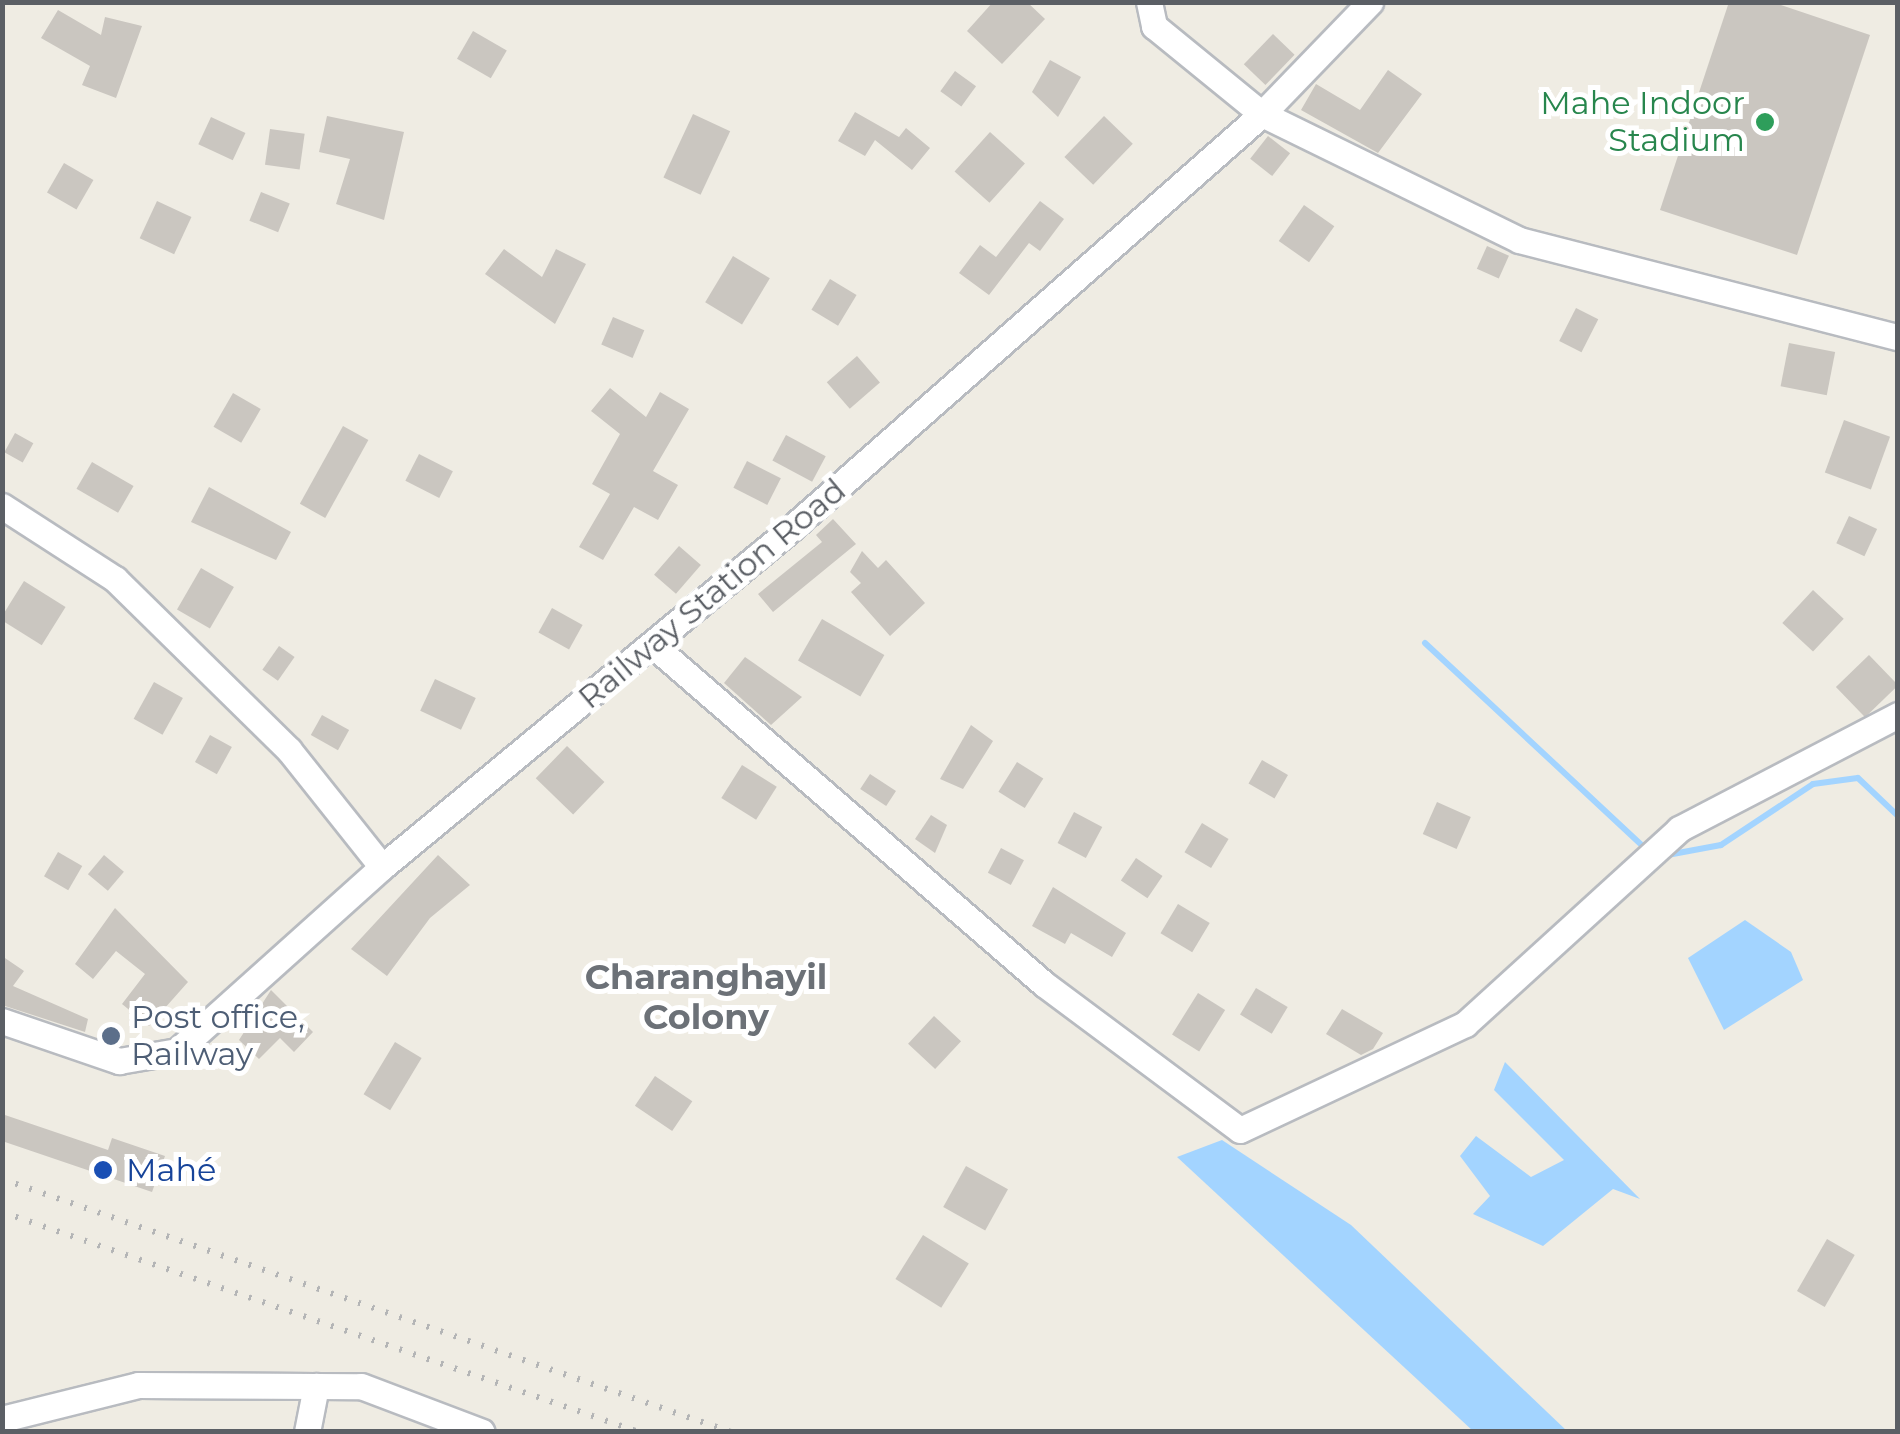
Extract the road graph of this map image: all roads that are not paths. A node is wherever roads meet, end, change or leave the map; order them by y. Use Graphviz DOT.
graph roads {
  1 [pos="1149,2"];
  2 [pos="1370,2"];
  3 [pos="1262,114"];
  4 [pos="1898,336"];
  5 [pos="3,507"];
  6 [pos="654,646"];
  7 [pos="1898,715"];
  8 [pos="382,867"];
  9 [pos="2,1021"];
  10 [pos="316,1386"];
  11 [pos="2,1418"];
  12 [pos="432,1421"];
  13 [pos="306,1432"];
  14 [pos="482,1432"];
  1 -- 3 [label="street"];
  2 -- 3 [label="street, Railway Station Road"];
  3 -- 4 [label="street"];
  3 -- 6 [label="street, Railway Station Road"];
  5 -- 8 [label="street"];
  6 -- 7 [label="street"];
  6 -- 8 [label="street, Railway Station Road"];
  8 -- 9 [label="street, Railway Station Road"];
  10 -- 11 [label="street"];
  10 -- 12 [label="street"];
  10 -- 13 [label="street"];
  12 -- 14 [label="street"];
}
